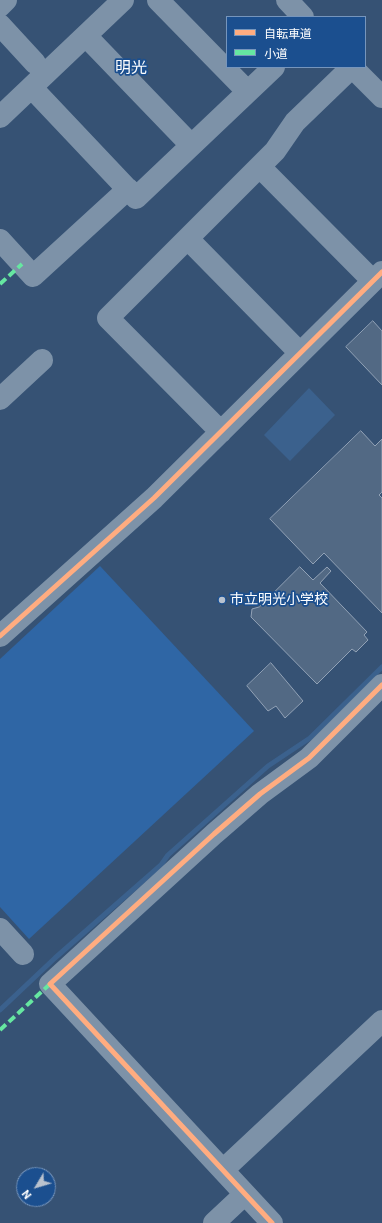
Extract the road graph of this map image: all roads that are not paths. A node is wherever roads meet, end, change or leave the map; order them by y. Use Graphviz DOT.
graph roads {
  1 [pos="6,0"];
  2 [pos="123,0"];
  3 [pos="158,0"];
  4 [pos="287,0"];
  5 [pos="0,6"];
  6 [pos="303,16"];
  7 [pos="0,25"];
  8 [pos="86,36"];
  9 [pos="35,62"];
  10 [pos="273,68"];
  11 [pos="351,68"];
  12 [pos="353,68"];
  13 [pos="32,88"];
  14 [pos="247,91"];
  15 [pos="382,96"];
  16 [pos="0,117"];
  17 [pos="191,145"];
  18 [pos="260,167"];
  19 [pos="128,189"];
  20 [pos="188,239"];
  21 [pos="0,240"];
  22 [pos="378,276"];
  23 [pos="300,353"];
  24 [pos="42,360"];
  25 [pos="0,399"];
  26 [pos="221,432"];
  27 [pos="0,636"];
  28 [pos="382,685"];
  29 [pos="0,929"];
  30 [pos="23,954"];
  31 [pos="382,1021"];
  32 [pos="223,1170"];
  33 [pos="245,1194"];
  34 [pos="214,1223"];
  35 [pos="272,1223"];
  1 -- 5 [label="street"];
  2 -- 8 [label="street"];
  3 -- 14 [label="street"];
  4 -- 6 [label="street"];
  7 -- 9 [label="street"];
  8 -- 13 [label="street"];
  8 -- 17 [label="street"];
  10 -- 14 [label="street"];
  11 -- 18 [label="street"];
  12 -- 15 [label="street"];
  13 -- 16 [label="street"];
  13 -- 19 [label="street"];
  14 -- 17 [label="street"];
  17 -- 19 [label="street"];
  18 -- 20 [label="street"];
  18 -- 22 [label="street"];
  19 -- 21 [label="street"];
  20 -- 23 [label="street"];
  20 -- 26 [label="street"];
  22 -- 23 [label="street"];
  23 -- 26 [label="street"];
  24 -- 25 [label="street"];
  26 -- 27 [label="street"];
  28 -- 32 [label="street"];
  29 -- 30 [label="street"];
  31 -- 32 [label="street"];
  32 -- 33 [label="street"];
  33 -- 34 [label="street"];
  33 -- 35 [label="street"];
}
